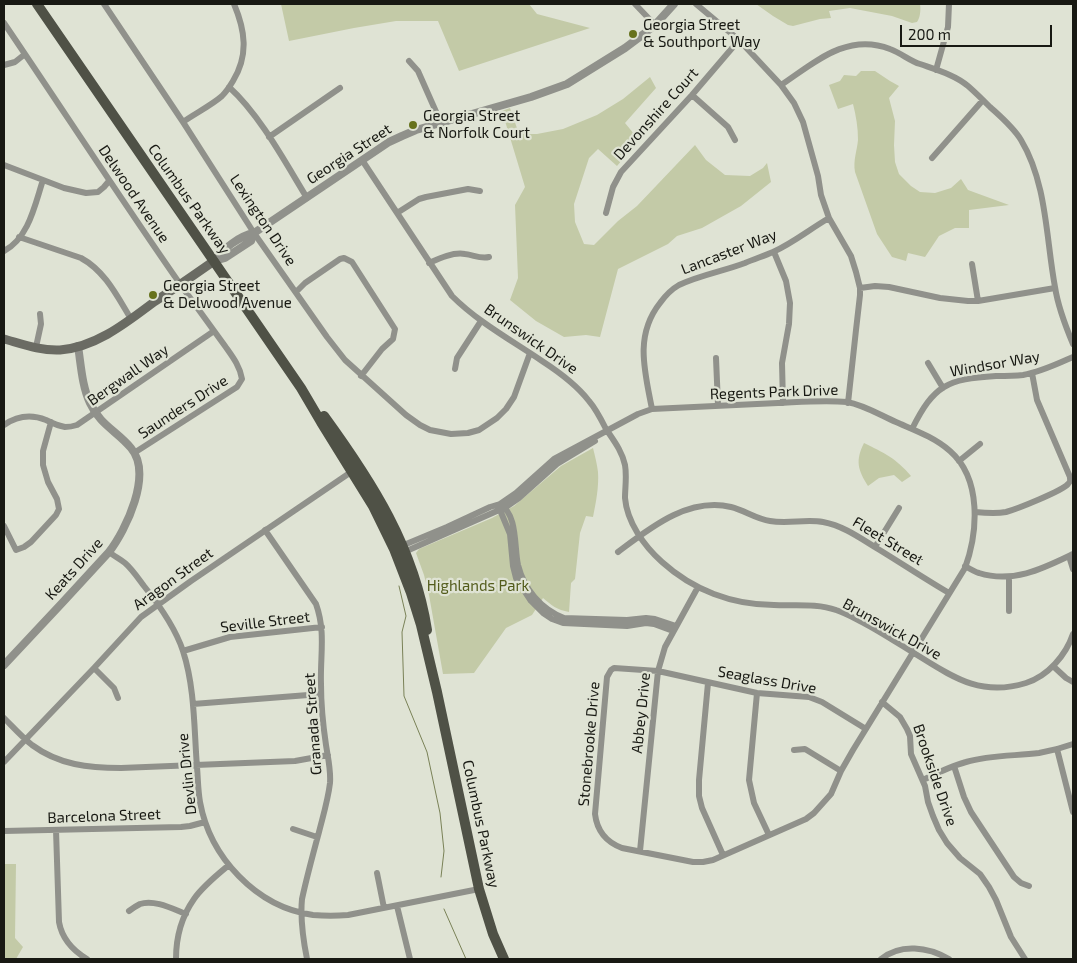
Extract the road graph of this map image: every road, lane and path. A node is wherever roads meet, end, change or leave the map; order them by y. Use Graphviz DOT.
graph roads {
  1 [pos="37,4"];
  2 [pos="42,4"];
  3 [pos="104,4"];
  4 [pos="234,4"];
  5 [pos="635,4"];
  6 [pos="674,4"];
  7 [pos="696,4"];
  8 [pos="949,4"];
  9 [pos="4,23"];
  10 [pos="655,25"];
  11 [pos="53,27"];
  12 [pos="739,40"];
  13 [pos="25,54"];
  14 [pos="409,61"];
  15 [pos="4,65"];
  16 [pos="936,70"];
  17 [pos="781,85"];
  18 [pos="229,88"];
  19 [pos="340,88"];
  20 [pos="692,95"];
  21 [pos="983,100"];
  22 [pos="183,122"];
  23 [pos="441,123"];
  24 [pos="269,136"];
  25 [pos="735,140"];
  26 [pos="932,158"];
  27 [pos="362,160"];
  28 [pos="4,165"];
  29 [pos="43,180"];
  30 [pos="109,181"];
  31 [pos="480,191"];
  32 [pos="307,198"];
  33 [pos="397,213"];
  34 [pos="606,213"];
  35 [pos="829,218"];
  36 [pos="254,233"];
  37 [pos="20,237"];
  38 [pos="4,251"];
  39 [pos="774,252"];
  40 [pos="490,257"];
  41 [pos="214,261"];
  42 [pos="429,263"];
  43 [pos="972,264"];
  44 [pos="180,284"];
  45 [pos="860,288"];
  46 [pos="1055,288"];
  47 [pos="296,292"];
  48 [pos="978,301"];
  49 [pos="40,314"];
  50 [pos="131,319"];
  51 [pos="481,321"];
  52 [pos="214,331"];
  53 [pos="4,339"];
  54 [pos="1073,344"];
  55 [pos="78,346"];
  56 [pos="36,348"];
  57 [pos="530,353"];
  58 [pos="1073,357"];
  59 [pos="716,358"];
  60 [pos="928,363"];
  61 [pos="455,369"];
  62 [pos="1032,373"];
  63 [pos="361,376"];
  64 [pos="242,379"];
  65 [pos="943,388"];
  66 [pos="782,402"];
  67 [pos="848,402"];
  68 [pos="718,405"];
  69 [pos="652,409"];
  70 [pos="96,412"];
  71 [pos="51,422"];
  72 [pos="4,424"];
  73 [pos="912,429"];
  74 [pos="608,431"];
  75 [pos="980,444"];
  76 [pos="134,453"];
  77 [pos="959,461"];
  78 [pos="356,469"];
  79 [pos="502,507"];
  80 [pos="899,508"];
  81 [pos="975,512"];
  82 [pos="4,526"];
  83 [pos="266,530"];
  84 [pos="640,536"];
  85 [pos="875,547"];
  86 [pos="400,550"];
  87 [pos="109,552"];
  88 [pos="618,552"];
  89 [pos="1071,555"];
  90 [pos="965,566"];
  91 [pos="1073,569"];
  92 [pos="1009,577"];
  93 [pos="698,587"];
  94 [pos="949,593"];
  95 [pos="158,604"];
  96 [pos="1009,611"];
  97 [pos="322,628"];
  98 [pos="674,628"];
  99 [pos="1073,634"];
  100 [pos="183,651"];
  101 [pos="912,652"];
  102 [pos="5,660"];
  103 [pos="1053,666"];
  104 [pos="94,668"];
  105 [pos="658,671"];
  106 [pos="1073,682"];
  107 [pos="708,683"];
  108 [pos="757,693"];
  109 [pos="321,694"];
  110 [pos="118,698"];
  111 [pos="882,702"];
  112 [pos="193,704"];
  113 [pos="4,718"];
  114 [pos="866,729"];
  115 [pos="25,739"];
  116 [pos="1073,744"];
  117 [pos="1057,749"];
  118 [pos="794,750"];
  119 [pos="328,755"];
  120 [pos="4,762"];
  121 [pos="197,765"];
  122 [pos="954,766"];
  123 [pos="841,771"];
  124 [pos="923,780"];
  125 [pos="1073,812"];
  126 [pos="205,822"];
  127 [pos="293,829"];
  128 [pos="56,830"];
  129 [pos="4,831"];
  130 [pos="769,835"];
  131 [pos="317,837"];
  132 [pos="640,851"];
  133 [pos="723,855"];
  134 [pos="229,866"];
  135 [pos="377,873"];
  136 [pos="1029,886"];
  137 [pos="479,889"];
  138 [pos="396,906"];
  139 [pos="384,908"];
  140 [pos="129,911"];
  141 [pos="300,912"];
  142 [pos="186,914"];
  143 [pos="87,959"];
  144 [pos="176,959"];
  145 [pos="306,959"];
  146 [pos="410,959"];
  147 [pos="504,959"];
  148 [pos="881,959"];
  149 [pos="950,959"];
  150 [pos="1025,959"];
  1 -- 11 [label="main road, Columbus Parkway"];
  2 -- 11 [label="main road, Columbus Parkway"];
  3 -- 22 [label="street, Lexington Drive"];
  4 -- 18 [label="street"];
  5 -- 10 [label="street"];
  6 -- 10 [label="street, Georgia Street"];
  7 -- 12 [label="street"];
  8 -- 16 [label="street"];
  9 -- 13 [label="street, Delwood Avenue"];
  10 -- 23 [label="street, Georgia Street"];
  11 -- 41 [label="main road, Columbus Parkway"];
  12 -- 17 [label="street"];
  12 -- 20 [label="street, Devonshire Court"];
  13 -- 15 [label="street"];
  13 -- 30 [label="street, Delwood Avenue"];
  14 -- 23 [label="street"];
  16 -- 17 [label="street"];
  16 -- 21 [label="street"];
  17 -- 35 [label="street"];
  18 -- 22 [label="street"];
  18 -- 24 [label="street"];
  19 -- 24 [label="street"];
  20 -- 25 [label="street"];
  20 -- 34 [label="street, Devonshire Court"];
  21 -- 26 [label="street"];
  21 -- 46 [label="street"];
  22 -- 36 [label="street, Lexington Drive"];
  23 -- 27 [label="street, Georgia Street"];
  24 -- 32 [label="street"];
  27 -- 32 [label="street, Georgia Street"];
  27 -- 33 [label="street, Brunswick Drive"];
  28 -- 29 [label="street"];
  29 -- 30 [label="street"];
  29 -- 37 [label="street"];
  30 -- 44 [label="street, Delwood Avenue"];
  31 -- 33 [label="street"];
  32 -- 36 [label="street, Georgia Street"];
  33 -- 42 [label="street, Brunswick Drive"];
  35 -- 39 [label="street, Lancaster Way"];
  35 -- 45 [label="street"];
  36 -- 41 [label="street, Georgia Street"];
  36 -- 47 [label="street, Lexington Drive"];
  37 -- 38 [label="street"];
  37 -- 50 [label="street"];
  39 -- 66 [label="street"];
  39 -- 69 [label="street, Lancaster Way"];
  40 -- 42 [label="street"];
  41 -- 44 [label="main road, Georgia Street"];
  41 -- 78 [label="main road, Columbus Parkway"];
  42 -- 51 [label="street, Brunswick Drive"];
  43 -- 48 [label="street"];
  44 -- 50 [label="main road, Georgia Street"];
  44 -- 52 [label="street, Delwood Avenue"];
  45 -- 48 [label="street"];
  45 -- 67 [label="street"];
  46 -- 48 [label="street"];
  46 -- 54 [label="street"];
  47 -- 63 [label="street, Lexington Drive"];
  47 -- 63 [label="street"];
  49 -- 56 [label="street"];
  50 -- 55 [label="main road, Georgia Street"];
  51 -- 57 [label="street, Brunswick Drive"];
  51 -- 61 [label="street"];
  52 -- 64 [label="street, Delwood Avenue"];
  52 -- 70 [label="street, Bergwall Way"];
  53 -- 56 [label="main road, Georgia Street"];
  55 -- 56 [label="main road, Georgia Street"];
  55 -- 70 [label="street"];
  57 -- 63 [label="street, Lexington Drive"];
  57 -- 74 [label="street, Brunswick Drive"];
  58 -- 62 [label="street, Windsor Way"];
  59 -- 68 [label="street"];
  60 -- 65 [label="street"];
  62 -- 65 [label="street, Windsor Way"];
  62 -- 81 [label="street"];
  64 -- 76 [label="street, Saunders Drive"];
  65 -- 73 [label="street, Windsor Way"];
  66 -- 67 [label="street, Regents Park Drive"];
  66 -- 68 [label="street, Regents Park Drive"];
  67 -- 73 [label="street, Regents Park Drive"];
  68 -- 69 [label="street, Regents Park Drive"];
  69 -- 74 [label="street, Regents Park Drive"];
  70 -- 71 [label="street, Bergwall Way"];
  70 -- 76 [label="street"];
  71 -- 72 [label="street, Bergwall Way"];
  71 -- 82 [label="street"];
  73 -- 77 [label="street, Regents Park Drive"];
  74 -- 79 [label="street, Regents Park Drive"];
  74 -- 84 [label="street, Brunswick Drive"];
  75 -- 77 [label="street"];
  76 -- 87 [label="street, Keats Drive"];
  77 -- 81 [label="street, Regents Park Drive"];
  78 -- 83 [label="street, Aragon Street"];
  78 -- 86 [label="main road, Columbus Parkway"];
  79 -- 86 [label="street, Regents Park Drive"];
  79 -- 98 [label="street"];
  80 -- 85 [label="street"];
  81 -- 90 [label="street, Regents Park Drive"];
  83 -- 95 [label="street, Aragon Street"];
  83 -- 97 [label="street, Granada Street"];
  84 -- 85 [label="street, Fleet Street"];
  84 -- 88 [label="street, Fleet Street"];
  84 -- 93 [label="street, Brunswick Drive"];
  85 -- 94 [label="street, Fleet Street"];
  86 -- 137 [label="main road, Columbus Parkway"];
  87 -- 95 [label="street, Devlin Drive"];
  87 -- 102 [label="street, Keats Drive"];
  89 -- 91 [label="street"];
  89 -- 92 [label="street"];
  90 -- 92 [label="street"];
  90 -- 94 [label="street, Regents Park Drive"];
  92 -- 96 [label="street"];
  93 -- 98 [label="street, Abbey Drive"];
  93 -- 101 [label="street, Brunswick Drive"];
  94 -- 101 [label="street, Regents Park Drive"];
  95 -- 100 [label="street, Devlin Drive"];
  95 -- 104 [label="street, Aragon Street"];
  97 -- 100 [label="street, Seville Street"];
  97 -- 109 [label="street, Granada Street"];
  98 -- 105 [label="street, Abbey Drive"];
  99 -- 103 [label="street, Brunswick Drive"];
  100 -- 112 [label="street, Devlin Drive"];
  101 -- 103 [label="street, Brunswick Drive"];
  101 -- 111 [label="street, Regents Park Drive"];
  103 -- 106 [label="street"];
  104 -- 110 [label="street"];
  104 -- 115 [label="street, Aragon Street"];
  105 -- 107 [label="street, Seaglass Drive"];
  105 -- 132 [label="street, Abbey Drive"];
  105 -- 132 [label="street, Stonebrooke Drive"];
  107 -- 108 [label="street, Seaglass Drive"];
  107 -- 133 [label="street"];
  108 -- 114 [label="street, Seaglass Drive"];
  108 -- 130 [label="street"];
  109 -- 112 [label="street"];
  109 -- 119 [label="street, Granada Street"];
  111 -- 114 [label="street, Stonebrooke Drive"];
  111 -- 124 [label="street, Brookside Drive"];
  112 -- 121 [label="street, Devlin Drive"];
  113 -- 115 [label="street"];
  114 -- 123 [label="street, Stonebrooke Drive"];
  115 -- 120 [label="street, Aragon Street"];
  115 -- 121 [label="street"];
  116 -- 117 [label="street"];
  117 -- 122 [label="street"];
  117 -- 125 [label="street"];
  118 -- 123 [label="street"];
  119 -- 121 [label="street"];
  119 -- 131 [label="street, Granada Street"];
  121 -- 126 [label="street, Devlin Drive"];
  122 -- 124 [label="street"];
  122 -- 136 [label="street"];
  123 -- 130 [label="street, Stonebrooke Drive"];
  124 -- 150 [label="street, Brookside Drive"];
  126 -- 128 [label="street, Barcelona Street"];
  126 -- 134 [label="street, Devlin Drive"];
  127 -- 131 [label="street"];
  128 -- 129 [label="street, Barcelona Street"];
  128 -- 143 [label="street"];
  130 -- 133 [label="street, Stonebrooke Drive"];
  131 -- 141 [label="street, Granada Street"];
  132 -- 133 [label="street, Stonebrooke Drive"];
  134 -- 141 [label="street, Devlin Drive"];
  134 -- 142 [label="street"];
  135 -- 139 [label="street"];
  137 -- 138 [label="street, Devlin Drive"];
  137 -- 147 [label="main road, Columbus Parkway"];
  138 -- 139 [label="street, Devlin Drive"];
  138 -- 146 [label="street"];
  139 -- 141 [label="street, Devlin Drive"];
  140 -- 142 [label="street"];
  141 -- 145 [label="street, Granada Street"];
  142 -- 144 [label="street"];
  148 -- 149 [label="street"];
}
